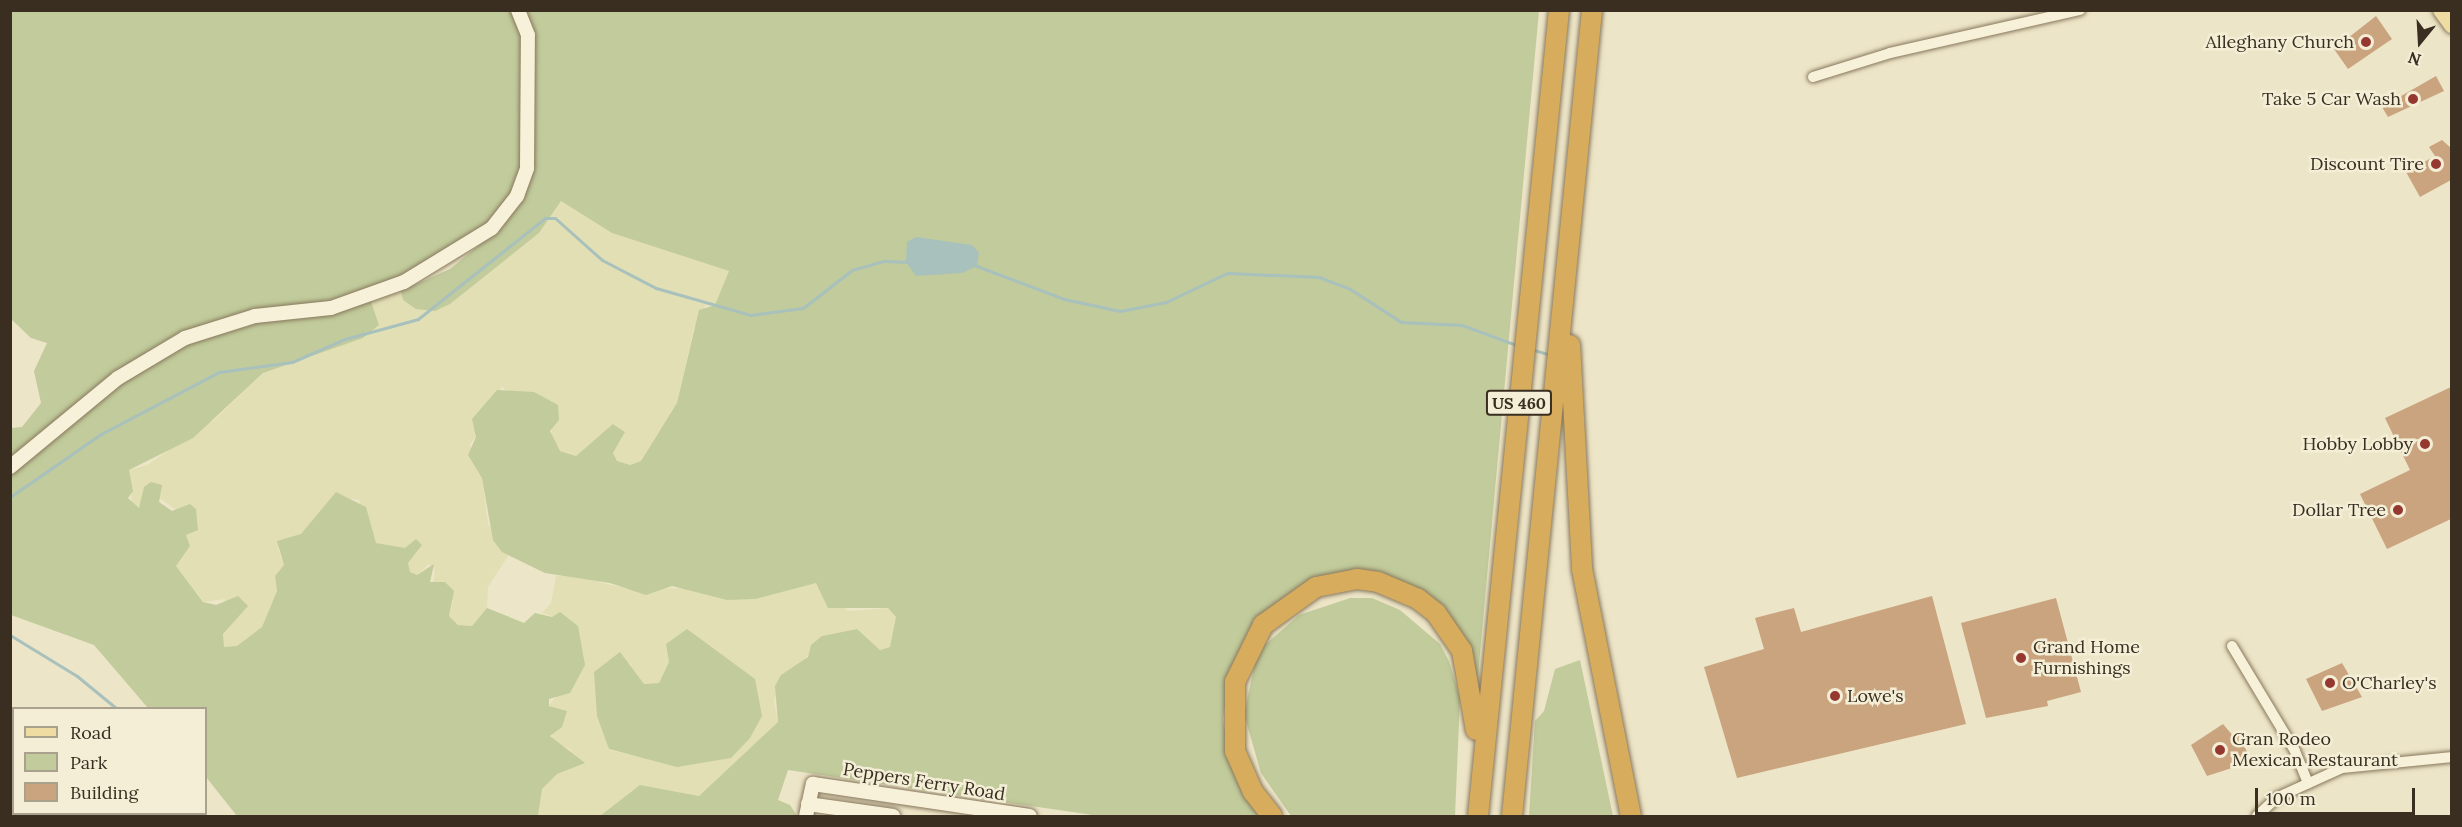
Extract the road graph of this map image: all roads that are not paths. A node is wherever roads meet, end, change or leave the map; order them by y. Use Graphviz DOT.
graph roads {
  1 [pos="518,10"];
  2 [pos="1559,10"];
  3 [pos="1592,10"];
  4 [pos="2080,10"];
  5 [pos="2441,10"];
  6 [pos="2451,26"];
  7 [pos="1813,77"];
  8 [pos="1565,278"];
  9 [pos="10,466"];
  10 [pos="2232,646"];
  11 [pos="2451,757"];
  12 [pos="2308,783"];
  13 [pos="1479,795"];
  14 [pos="807,810"];
  15 [pos="892,816"];
  16 [pos="1030,816"];
  17 [pos="1272,816"];
  18 [pos="1478,816"];
  19 [pos="1512,816"];
  20 [pos="1631,816"];
  21 [pos="2257,816"];
  1 -- 9 [label="street"];
  2 -- 13 [label="highway, US 460"];
  3 -- 8 [label="highway, US 460"];
  4 -- 7 [label="street"];
  5 -- 6 [label="main road"];
  8 -- 19 [label="highway, US 460"];
  8 -- 20 [label="highway"];
  10 -- 12 [label="street"];
  11 -- 12 [label="street"];
  12 -- 21 [label="street"];
  13 -- 17 [label="highway"];
  13 -- 18 [label="highway, US 460"];
  14 -- 15 [label="street"];
  14 -- 16 [label="street, Peppers Ferry Road"];
}
